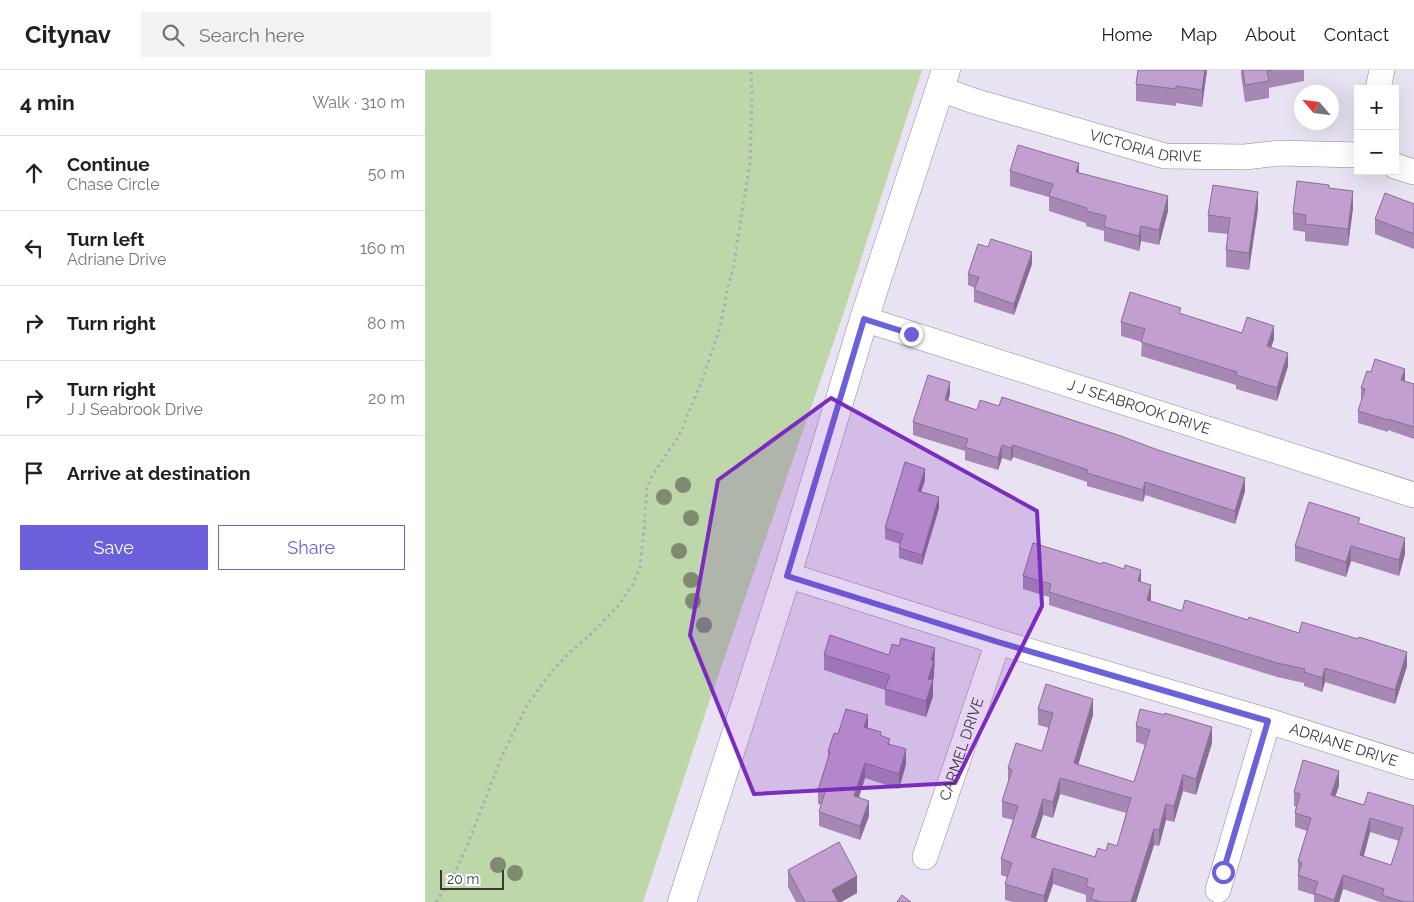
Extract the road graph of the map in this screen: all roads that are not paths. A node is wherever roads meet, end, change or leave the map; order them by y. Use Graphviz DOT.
graph roads {
  1 [pos="1381,70"];
  2 [pos="943,80"];
  3 [pos="1379,85"];
  4 [pos="1354,155"];
  5 [pos="1399,167"];
  6 [pos="1414,172"];
  7 [pos="864,319"];
  8 [pos="1414,495"];
  9 [pos="787,576"];
  10 [pos="998,642"];
  11 [pos="1268,721"];
  12 [pos="1414,768"];
  13 [pos="925,857"];
  14 [pos="1218,890"];
  15 [pos="682,902"];
  1 -- 3 [label="street"];
  2 -- 4 [label="street, VICTORIA DRIVE"];
  2 -- 7 [label="main road"];
  5 -- 6 [label="street"];
  7 -- 8 [label="street, J J SEABROOK DRIVE"];
  7 -- 9 [label="main road"];
  9 -- 10 [label="street, ADRIANE DRIVE"];
  9 -- 15 [label="main road"];
  10 -- 11 [label="street, ADRIANE DRIVE"];
  10 -- 13 [label="street, CARMEL DRIVE"];
  11 -- 12 [label="street, ADRIANE DRIVE"];
  11 -- 14 [label="street"];
}
